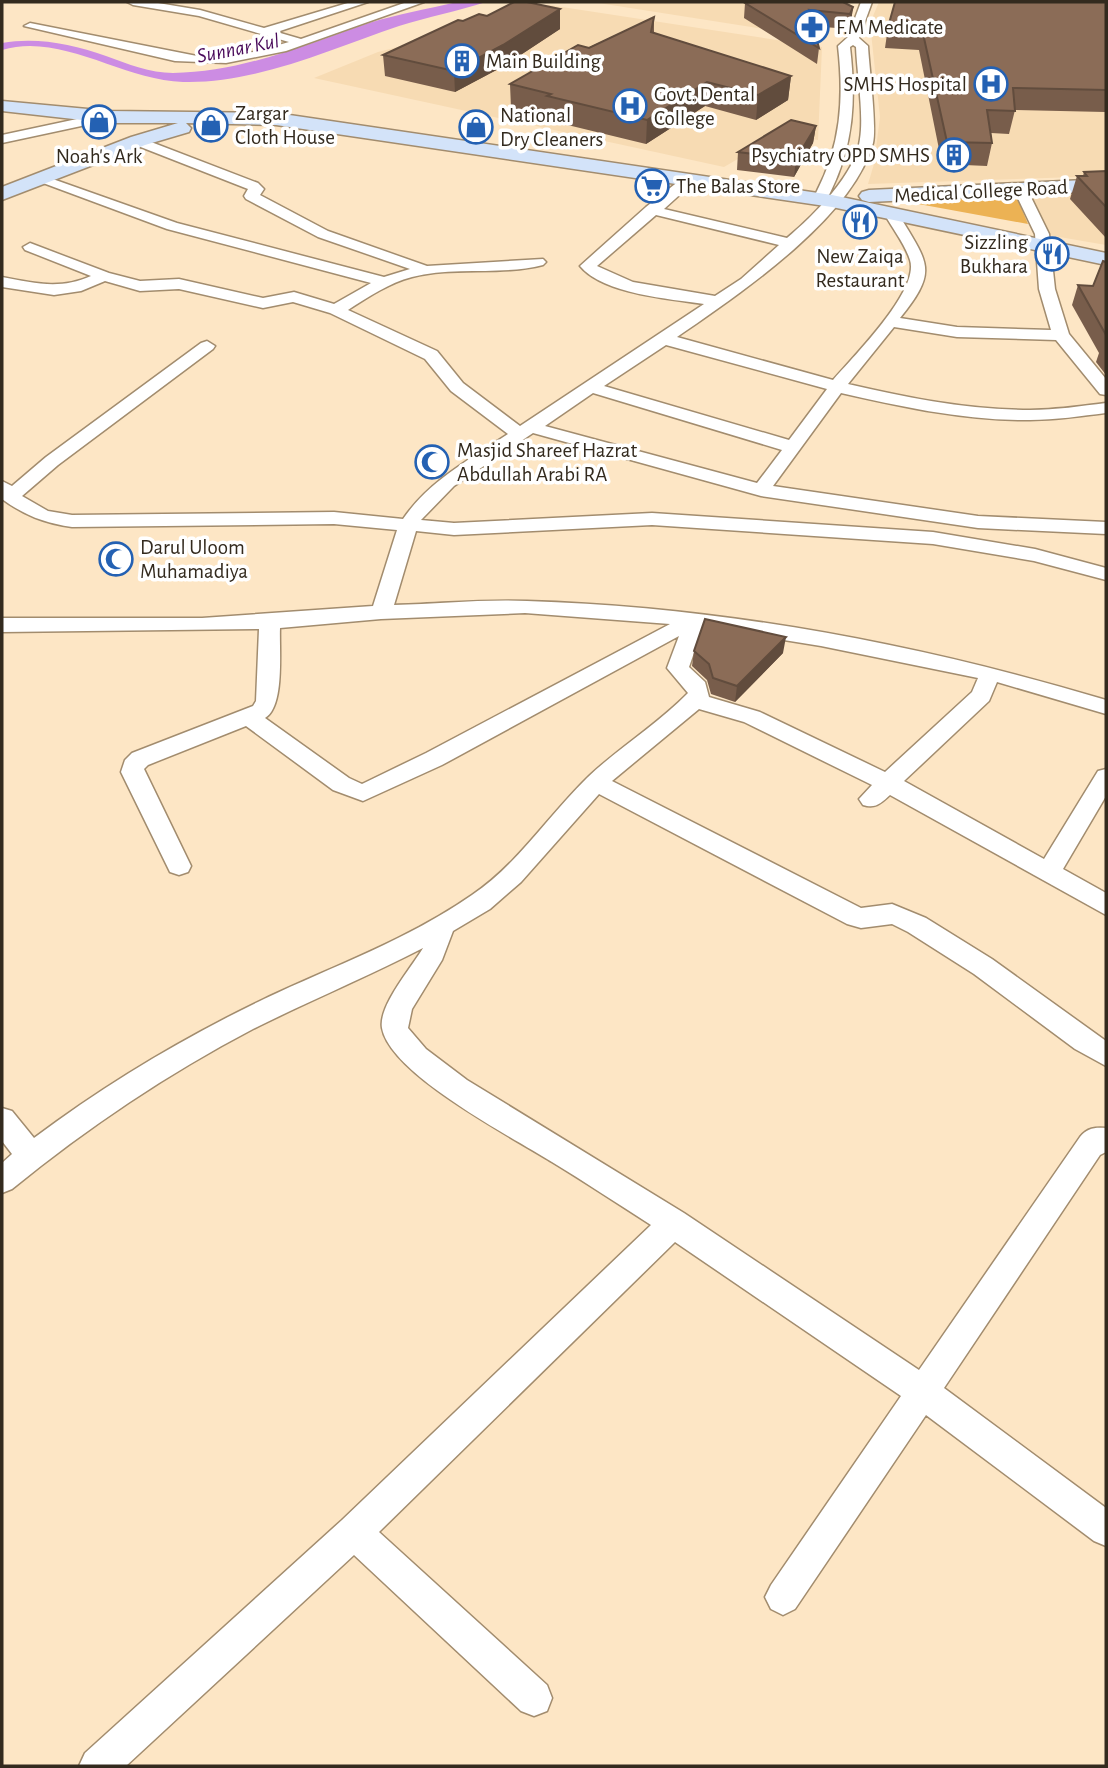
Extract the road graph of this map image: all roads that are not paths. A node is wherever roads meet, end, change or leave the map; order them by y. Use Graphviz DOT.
graph roads {
  1 [pos="133,2"];
  2 [pos="218,2"];
  3 [pos="363,2"];
  4 [pos="418,2"];
  5 [pos="866,2"];
  6 [pos="192,12"];
  7 [pos="30,26"];
  8 [pos="266,31"];
  9 [pos="853,39"];
  10 [pos="300,42"];
  11 [pos="2,106"];
  12 [pos="64,111"];
  13 [pos="180,112"];
  14 [pos="209,112"];
  15 [pos="93,116"];
  16 [pos="148,138"];
  17 [pos="2,139"];
  18 [pos="42,180"];
  19 [pos="688,180"];
  20 [pos="1106,184"];
  21 [pos="1021,190"];
  22 [pos="2,194"];
  23 [pos="834,196"];
  24 [pos="652,210"];
  25 [pos="891,213"];
  26 [pos="1042,240"];
  27 [pos="791,243"];
  28 [pos="1106,244"];
  29 [pos="30,247"];
  30 [pos="1106,259"];
  31 [pos="538,262"];
  32 [pos="425,271"];
  33 [pos="104,276"];
  34 [pos="2,282"];
  35 [pos="385,282"];
  36 [pos="717,301"];
  37 [pos="336,310"];
  38 [pos="892,322"];
  39 [pos="1061,335"];
  40 [pos="664,339"];
  41 [pos="207,346"];
  42 [pos="590,387"];
  43 [pos="837,387"];
  44 [pos="1106,390"];
  45 [pos="1106,408"];
  46 [pos="524,431"];
  47 [pos="792,447"];
  48 [pos="761,490"];
  49 [pos="6,492"];
  50 [pos="1106,528"];
  51 [pos="407,531"];
  52 [pos="1106,574"];
  53 [pos="381,612"];
  54 [pos="696,619"];
  55 [pos="270,622"];
  56 [pos="2,625"];
  57 [pos="990,674"];
  58 [pos="695,700"];
  59 [pos="1106,708"];
  60 [pos="253,716"];
  61 [pos="1106,777"];
  62 [pos="596,783"];
  63 [pos="888,783"];
  64 [pos="871,799"];
  65 [pos="179,866"];
  66 [pos="1052,867"];
  67 [pos="1106,905"];
  68 [pos="442,925"];
  69 [pos="1106,1055"];
  70 [pos="2,1120"];
  71 [pos="1106,1140"];
  72 [pos="31,1156"];
  73 [pos="2,1180"];
  74 [pos="674,1223"];
  75 [pos="924,1392"];
  76 [pos="1106,1529"];
  77 [pos="354,1532"];
  78 [pos="783,1597"];
  79 [pos="534,1698"];
  80 [pos="98,1766"];
  1 -- 6 [label="street"];
  2 -- 6 [label="street"];
  3 -- 8 [label="street"];
  4 -- 10 [label="street"];
  5 -- 9 [label="street"];
  6 -- 8 [label="street"];
  7 -- 10 [label="street"];
  8 -- 10 [label="street"];
  9 -- 23 [label="street"];
  9 -- 23 [label="street"];
  11 -- 12 [label="main road"];
  12 -- 13 [label="main road"];
  12 -- 15 [label="main road"];
  13 -- 14 [label="main road"];
  13 -- 15 [label="main road"];
  13 -- 16 [label="main road"];
  14 -- 16 [label="main road"];
  14 -- 19 [label="main road"];
  14 -- 23 [label="main road"];
  15 -- 17 [label="street"];
  16 -- 18 [label="main road"];
  16 -- 32 [label="street"];
  18 -- 22 [label="main road"];
  18 -- 35 [label="street"];
  19 -- 23 [label="main road"];
  19 -- 24 [label="street"];
  20 -- 21 [label="main road, Medical College Road"];
  21 -- 23 [label="main road, Medical College Road"];
  21 -- 26 [label="street"];
  23 -- 25 [label="main road"];
  23 -- 26 [label="main road"];
  23 -- 27 [label="street"];
  24 -- 27 [label="street"];
  24 -- 36 [label="street"];
  25 -- 26 [label="main road"];
  25 -- 38 [label="street"];
  26 -- 28 [label="main road"];
  26 -- 30 [label="main road"];
  26 -- 39 [label="street"];
  27 -- 36 [label="street"];
  29 -- 33 [label="street"];
  31 -- 32 [label="street"];
  32 -- 35 [label="street"];
  33 -- 34 [label="street"];
  33 -- 37 [label="street"];
  35 -- 37 [label="street"];
  36 -- 40 [label="street"];
  37 -- 46 [label="street"];
  38 -- 39 [label="street"];
  38 -- 43 [label="street"];
  39 -- 44 [label="street"];
  40 -- 42 [label="street"];
  40 -- 43 [label="street"];
  41 -- 49 [label="street"];
  42 -- 46 [label="street"];
  42 -- 47 [label="street"];
  43 -- 45 [label="street"];
  43 -- 47 [label="street"];
  46 -- 48 [label="street"];
  46 -- 51 [label="street"];
  47 -- 48 [label="street"];
  48 -- 50 [label="street"];
  49 -- 51 [label="street"];
  51 -- 52 [label="street"];
  51 -- 53 [label="street"];
  53 -- 54 [label="street"];
  53 -- 55 [label="street"];
  54 -- 57 [label="street"];
  54 -- 58 [label="street"];
  54 -- 60 [label="street"];
  55 -- 56 [label="street"];
  55 -- 60 [label="street"];
  57 -- 59 [label="street"];
  57 -- 63 [label="street"];
  58 -- 62 [label="street"];
  58 -- 63 [label="street"];
  60 -- 65 [label="street"];
  61 -- 66 [label="street"];
  62 -- 68 [label="street"];
  62 -- 69 [label="street"];
  63 -- 64 [label="street"];
  63 -- 67 [label="street"];
  68 -- 72 [label="street"];
  68 -- 74 [label="street"];
  70 -- 72 [label="street"];
  71 -- 75 [label="street"];
  72 -- 73 [label="street"];
  74 -- 75 [label="street"];
  74 -- 77 [label="street"];
  75 -- 76 [label="street"];
  75 -- 78 [label="street"];
  77 -- 79 [label="street"];
  77 -- 80 [label="street"];
}
